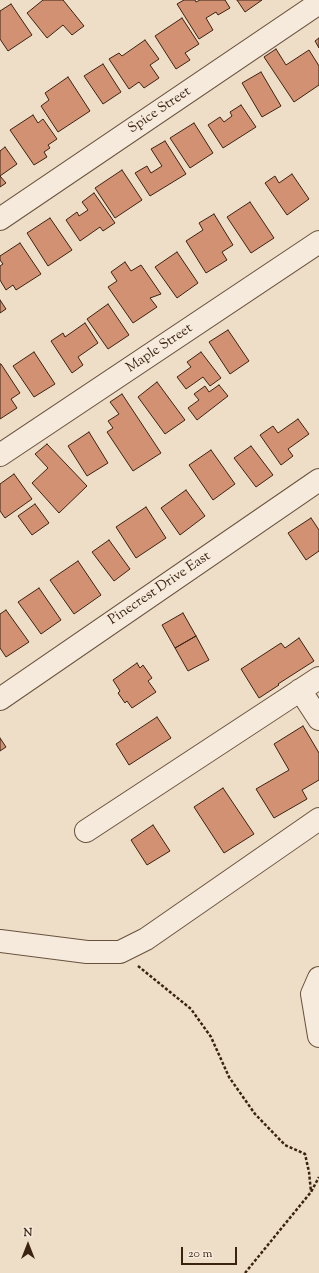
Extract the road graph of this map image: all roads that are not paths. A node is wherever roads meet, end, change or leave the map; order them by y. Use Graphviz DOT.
graph roads {
  1 [pos="319,4"];
  2 [pos="0,219"];
  3 [pos="319,242"];
  4 [pos="0,455"];
  5 [pos="319,480"];
  6 [pos="319,678"];
  7 [pos="300,690"];
  8 [pos="0,699"];
  9 [pos="319,719"];
  10 [pos="319,819"];
  11 [pos="86,831"];
  12 [pos="0,941"];
  13 [pos="319,978"];
  14 [pos="319,1036"];
  1 -- 2 [label="street, Spice Street"];
  3 -- 4 [label="street, Maple Street"];
  5 -- 8 [label="street, Pinecrest Drive East"];
  6 -- 7 [label="street"];
  7 -- 9 [label="street"];
  7 -- 11 [label="street"];
  10 -- 12 [label="street"];
  13 -- 14 [label="street"];
}
